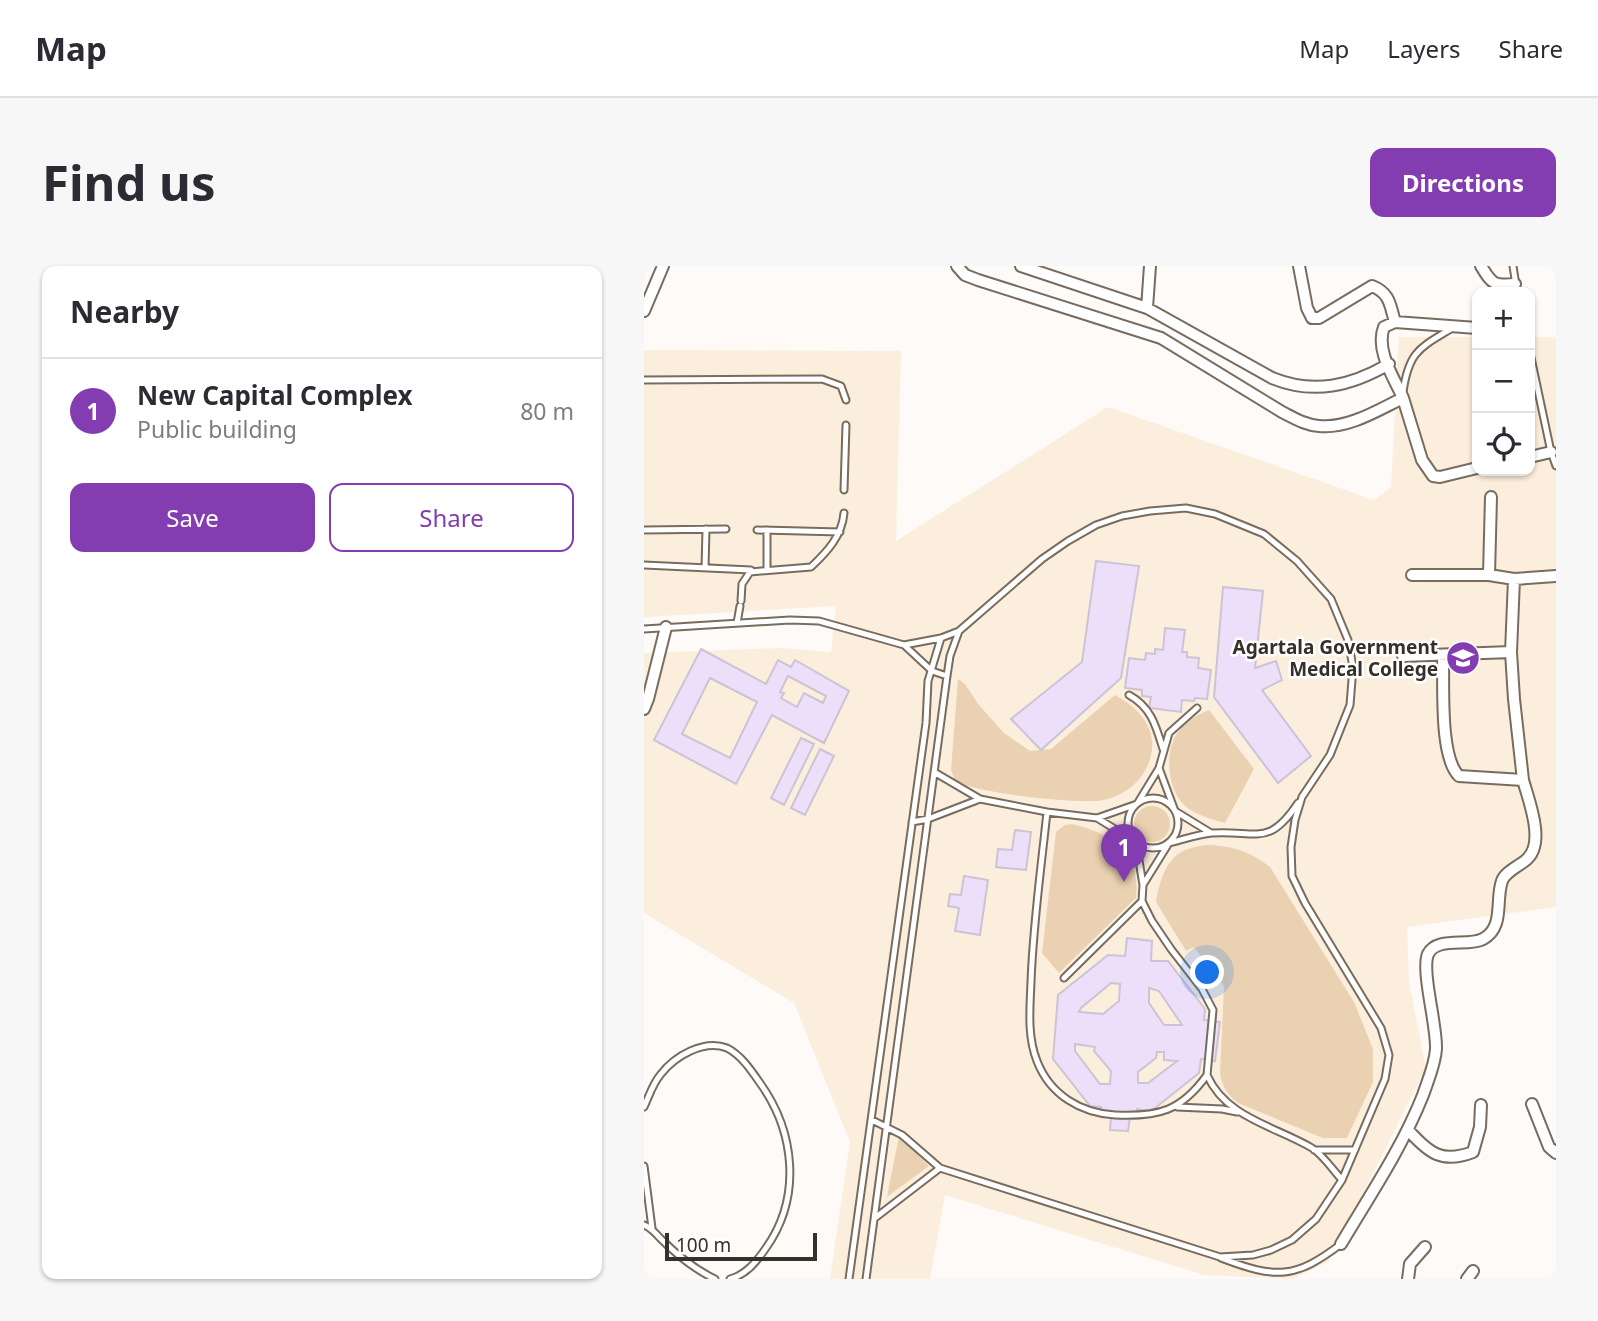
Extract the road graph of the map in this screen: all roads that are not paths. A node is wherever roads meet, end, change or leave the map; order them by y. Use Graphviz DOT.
graph roads {
  1 [pos="663,266"];
  2 [pos="957,266"];
  3 [pos="1021,266"];
  4 [pos="1150,266"];
  5 [pos="1299,266"];
  6 [pos="1481,266"];
  7 [pos="1513,266"];
  8 [pos="1511,287"];
  9 [pos="1516,287"];
  10 [pos="1147,308"];
  11 [pos="644,311"];
  12 [pos="1395,322"];
  13 [pos="1454,327"];
  14 [pos="1472,328"];
  15 [pos="1389,365"];
  16 [pos="1535,377"];
  17 [pos="644,380"];
  18 [pos="1403,397"];
  19 [pos="846,400"];
  20 [pos="846,425"];
  21 [pos="1551,452"];
  22 [pos="1535,456"];
  23 [pos="1556,466"];
  24 [pos="1472,469"];
  25 [pos="844,490"];
  26 [pos="1491,497"];
  27 [pos="844,513"];
  28 [pos="706,529"];
  29 [pos="726,529"];
  30 [pos="644,530"];
  31 [pos="757,530"];
  32 [pos="767,530"];
  33 [pos="840,531"];
  34 [pos="644,565"];
  35 [pos="705,568"];
  36 [pos="767,569"];
  37 [pos="754,570"];
  38 [pos="1412,575"];
  39 [pos="1489,575"];
  40 [pos="1556,576"];
  41 [pos="1514,579"];
  42 [pos="737,623"];
  43 [pos="666,627"];
  44 [pos="644,629"];
  45 [pos="959,631"];
  46 [pos="941,638"];
  47 [pos="904,645"];
  48 [pos="1511,652"];
  49 [pos="1443,655"];
  50 [pos="1403,656"];
  51 [pos="932,671"];
  52 [pos="947,676"];
  53 [pos="1129,695"];
  54 [pos="1197,708"];
  55 [pos="644,709"];
  56 [pos="1163,749"];
  57 [pos="1158,768"];
  58 [pos="934,772"];
  59 [pos="1523,780"];
  60 [pos="1302,797"];
  61 [pos="980,799"];
  62 [pos="1137,804"];
  63 [pos="1175,811"];
  64 [pos="1047,812"];
  65 [pos="1097,818"];
  66 [pos="928,819"];
  67 [pos="912,822"];
  68 [pos="1211,833"];
  69 [pos="1136,842"];
  70 [pos="1168,843"];
  71 [pos="1143,885"];
  72 [pos="1142,901"];
  73 [pos="1064,978"];
  74 [pos="1207,1075"];
  75 [pos="1532,1104"];
  76 [pos="1481,1105"];
  77 [pos="644,1107"];
  78 [pos="1176,1107"];
  79 [pos="1240,1113"];
  80 [pos="872,1120"];
  81 [pos="886,1125"];
  82 [pos="1409,1131"];
  83 [pos="1314,1150"];
  84 [pos="1355,1150"];
  85 [pos="1556,1153"];
  86 [pos="644,1166"];
  87 [pos="940,1168"];
  88 [pos="1342,1180"];
  89 [pos="875,1218"];
  90 [pos="644,1225"];
  91 [pos="652,1228"];
  92 [pos="1341,1244"];
  93 [pos="1425,1247"];
  94 [pos="1220,1257"];
  95 [pos="715,1279"];
  96 [pos="730,1279"];
  97 [pos="849,1279"];
  98 [pos="866,1279"];
  99 [pos="1408,1279"];
  1 -- 11 [label="street"];
  2 -- 18 [label="street"];
  3 -- 10 [label="street"];
  4 -- 10 [label="street"];
  5 -- 12 [label="street"];
  6 -- 8 [label="street"];
  7 -- 9 [label="lane"];
  10 -- 15 [label="street"];
  12 -- 13 [label="street"];
  12 -- 15 [label="street"];
  13 -- 14 [label="street"];
  13 -- 18 [label="lane"];
  15 -- 18 [label="street"];
  16 -- 21 [label="lane"];
  17 -- 19 [label="lane"];
  18 -- 24 [label="street"];
  20 -- 25 [label="lane"];
  21 -- 22 [label="street"];
  21 -- 23 [label="lane"];
  26 -- 39 [label="street"];
  27 -- 33 [label="lane"];
  28 -- 29 [label="lane"];
  28 -- 30 [label="lane"];
  28 -- 35 [label="lane"];
  31 -- 32 [label="lane"];
  32 -- 33 [label="lane"];
  32 -- 36 [label="lane"];
  33 -- 36 [label="lane"];
  34 -- 35 [label="lane"];
  35 -- 37 [label="lane"];
  36 -- 37 [label="lane"];
  37 -- 42 [label="lane"];
  38 -- 39 [label="street"];
  39 -- 41 [label="street"];
  40 -- 41 [label="street"];
  41 -- 48 [label="street"];
  42 -- 43 [label="lane"];
  42 -- 47 [label="lane"];
  43 -- 44 [label="lane"];
  43 -- 55 [label="street"];
  45 -- 46 [label="lane"];
  45 -- 52 [label="lane"];
  45 -- 60 [label="lane"];
  46 -- 47 [label="lane"];
  46 -- 51 [label="lane"];
  47 -- 51 [label="lane"];
  48 -- 49 [label="street"];
  48 -- 59 [label="street"];
  49 -- 50 [label="street"];
  49 -- 59 [label="street"];
  51 -- 52 [label="lane"];
  51 -- 67 [label="lane"];
  52 -- 58 [label="lane"];
  53 -- 56 [label="lane"];
  54 -- 56 [label="lane"];
  56 -- 57 [label="lane"];
  57 -- 62 [label="lane"];
  57 -- 63 [label="lane"];
  58 -- 61 [label="lane"];
  58 -- 66 [label="lane"];
  59 -- 82 [label="street"];
  60 -- 68 [label="lane"];
  60 -- 84 [label="lane"];
  61 -- 64 [label="lane"];
  61 -- 66 [label="lane"];
  62 -- 63 [label="lane"];
  62 -- 65 [label="lane"];
  62 -- 69 [label="lane"];
  63 -- 68 [label="lane"];
  63 -- 70 [label="lane"];
  64 -- 65 [label="lane"];
  64 -- 78 [label="lane"];
  65 -- 69 [label="lane"];
  66 -- 67 [label="lane"];
  66 -- 81 [label="lane"];
  67 -- 80 [label="lane"];
  68 -- 70 [label="lane"];
  69 -- 70 [label="lane"];
  69 -- 71 [label="lane"];
  70 -- 71 [label="lane"];
  71 -- 72 [label="lane"];
  72 -- 73 [label="lane"];
  72 -- 74 [label="lane"];
  74 -- 78 [label="lane"];
  74 -- 79 [label="lane"];
  75 -- 85 [label="street"];
  76 -- 82 [label="street"];
  77 -- 96 [label="lane"];
  78 -- 79 [label="lane"];
  79 -- 83 [label="lane"];
  80 -- 81 [label="lane"];
  80 -- 97 [label="lane"];
  81 -- 87 [label="lane"];
  81 -- 89 [label="lane"];
  82 -- 92 [label="street"];
  83 -- 84 [label="lane"];
  83 -- 88 [label="lane"];
  84 -- 88 [label="lane"];
  86 -- 91 [label="lane"];
  87 -- 89 [label="lane"];
  87 -- 94 [label="lane"];
  88 -- 94 [label="lane"];
  89 -- 98 [label="lane"];
  90 -- 91 [label="lane"];
  91 -- 95 [label="lane"];
  92 -- 94 [label="lane"];
  93 -- 99 [label="street"];
}
